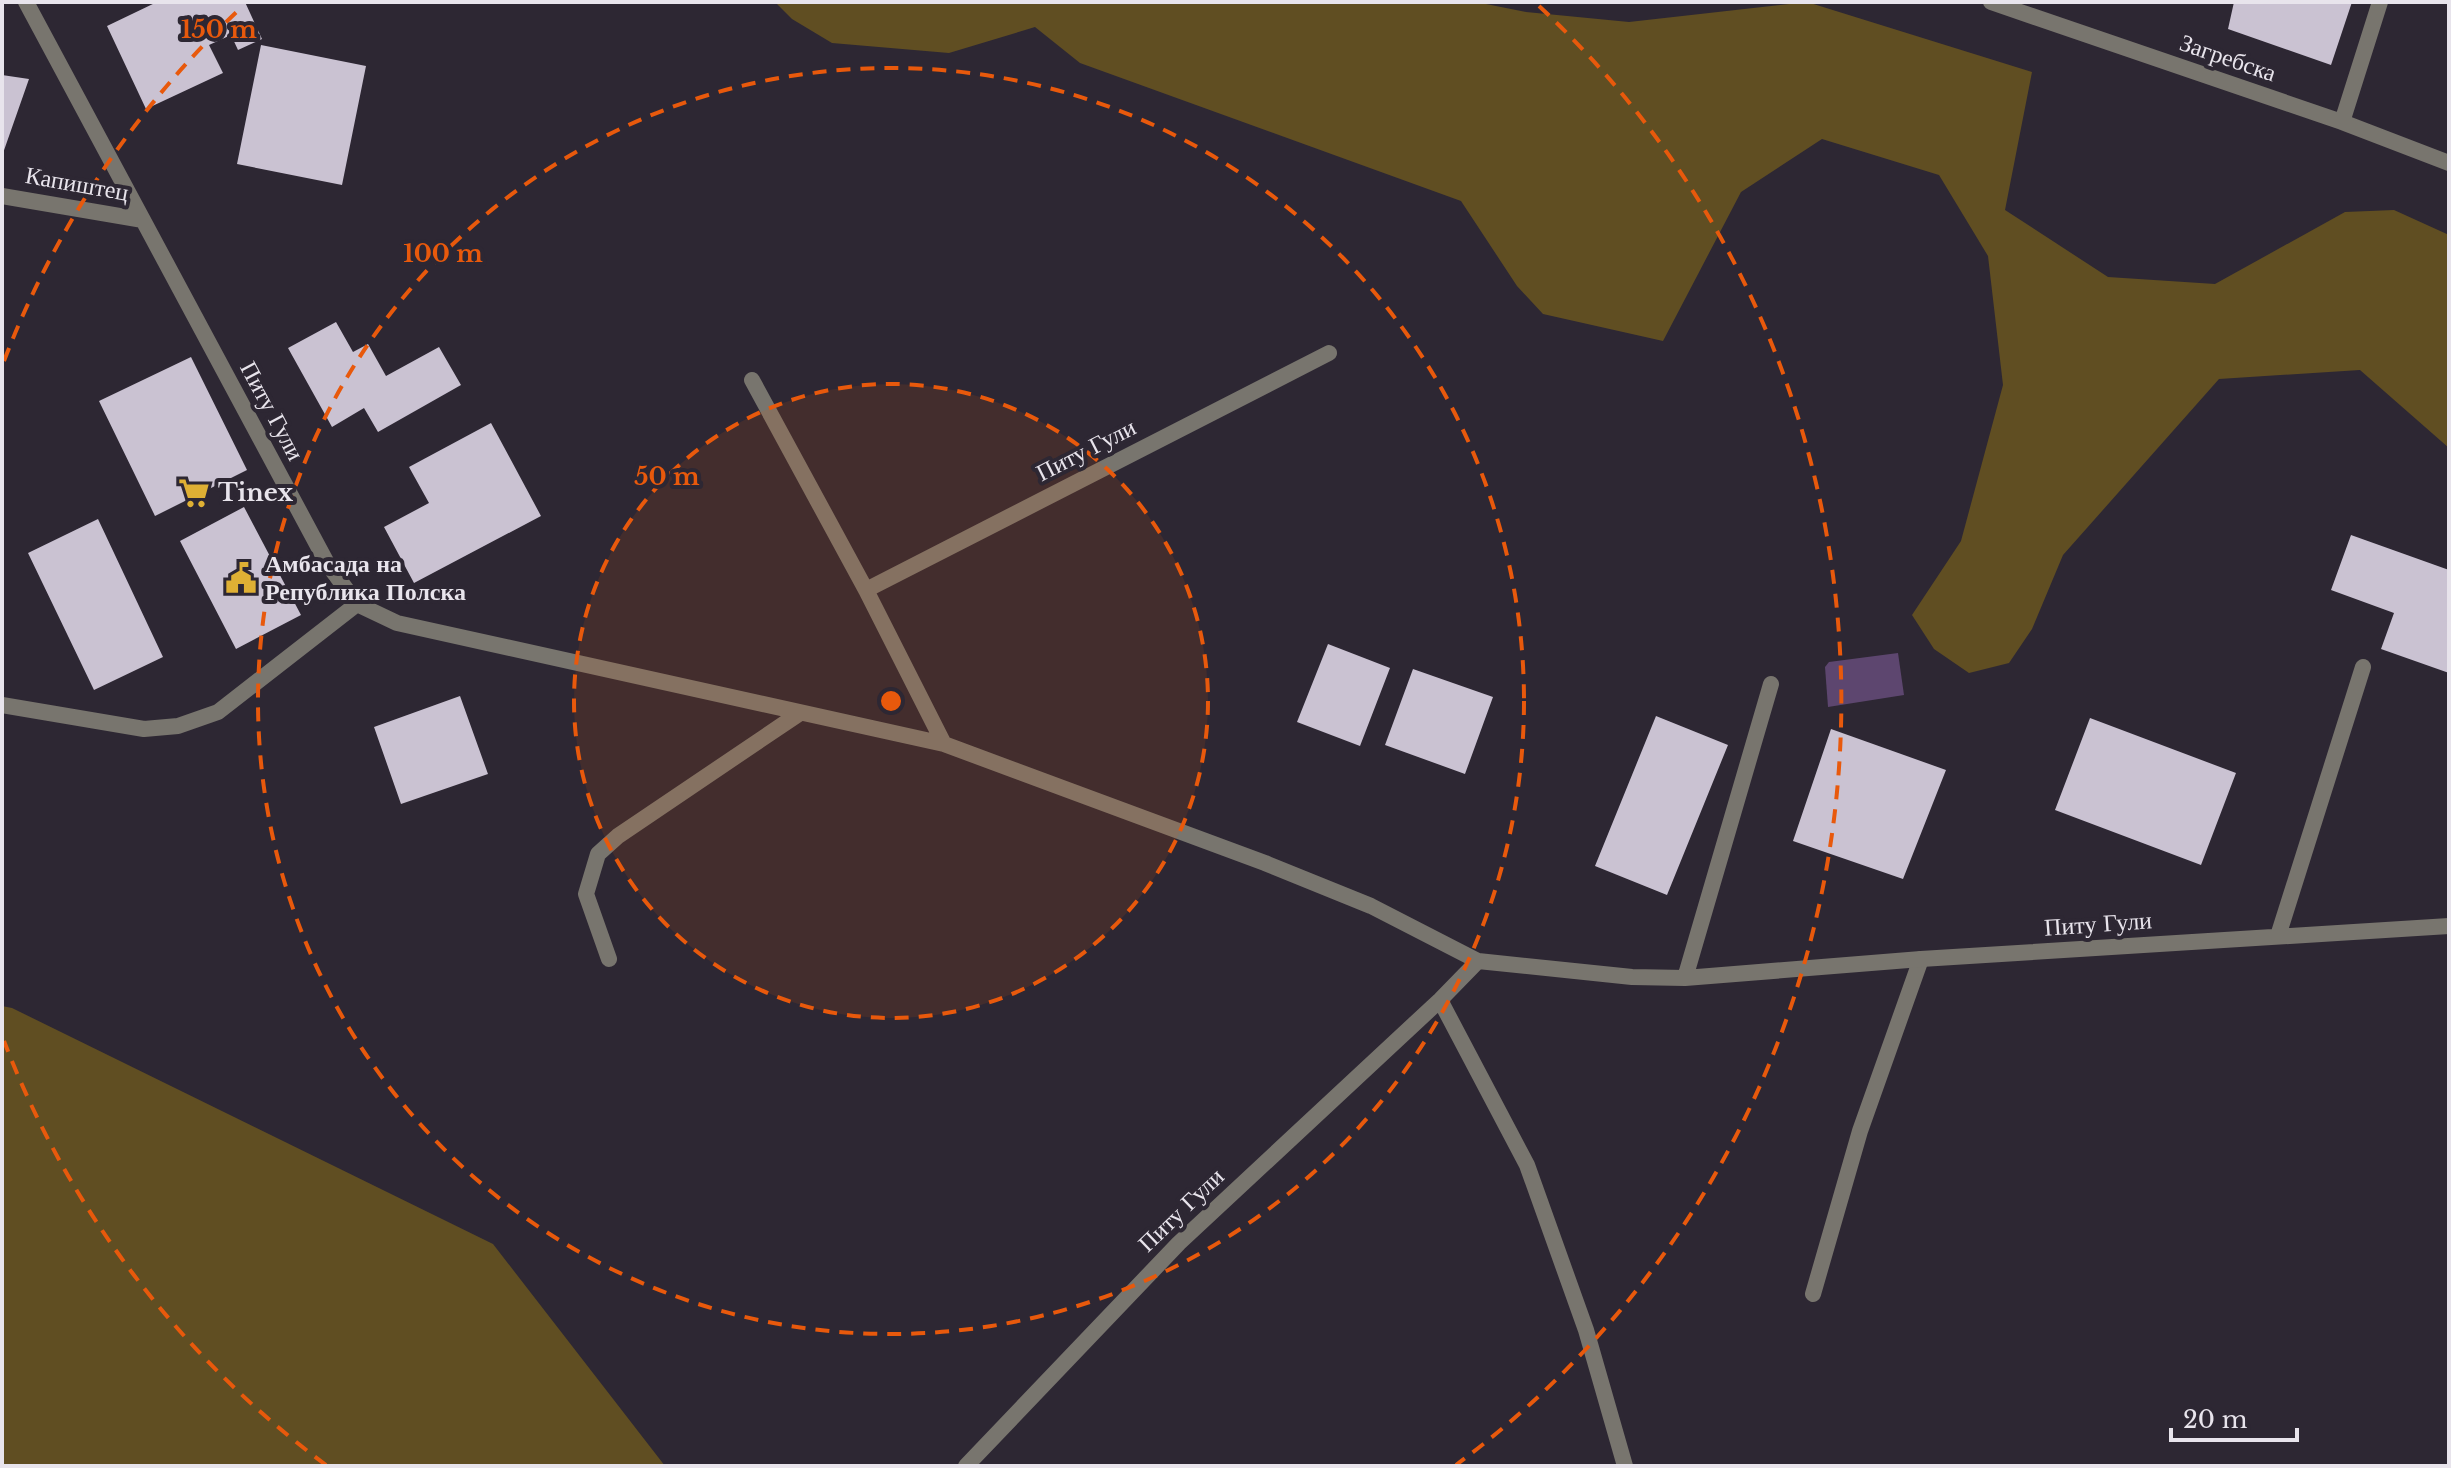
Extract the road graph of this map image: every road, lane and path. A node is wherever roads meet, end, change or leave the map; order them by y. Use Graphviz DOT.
graph roads {
  1 [pos="26,2"];
  2 [pos="1991,2"];
  3 [pos="2380,2"];
  4 [pos="2342,122"];
  5 [pos="2449,163"];
  6 [pos="2,196"];
  7 [pos="143,220"];
  8 [pos="1329,353"];
  9 [pos="752,380"];
  10 [pos="866,590"];
  11 [pos="357,604"];
  12 [pos="2363,667"];
  13 [pos="1771,684"];
  14 [pos="2,705"];
  15 [pos="800,713"];
  16 [pos="944,744"];
  17 [pos="2449,926"];
  18 [pos="2278,936"];
  19 [pos="609,959"];
  20 [pos="1921,959"];
  21 [pos="1478,961"];
  22 [pos="1685,978"];
  23 [pos="1440,1000"];
  24 [pos="1813,1294"];
  25 [pos="966,1466"];
  26 [pos="1625,1466"];
  1 -- 7 [label="street, Питу Гули"];
  2 -- 4 [label="street, Загребска"];
  3 -- 4 [label="street"];
  4 -- 5 [label="street, Загребска"];
  6 -- 7 [label="street, Капиштец"];
  7 -- 11 [label="street, Питу Гули"];
  8 -- 10 [label="street, Питу Гули"];
  9 -- 10 [label="street"];
  10 -- 16 [label="street"];
  11 -- 14 [label="street"];
  11 -- 15 [label="street, Питу Гули"];
  12 -- 18 [label="street"];
  13 -- 22 [label="street"];
  15 -- 16 [label="street, Питу Гули"];
  15 -- 19 [label="street"];
  16 -- 21 [label="street, Питу Гули"];
  17 -- 18 [label="street, Питу Гули"];
  18 -- 20 [label="street, Питу Гули"];
  20 -- 22 [label="street, Питу Гули"];
  20 -- 24 [label="street"];
  21 -- 22 [label="street, Питу Гули"];
  21 -- 23 [label="street, Питу Гули"];
  23 -- 25 [label="street, Питу Гули"];
  23 -- 26 [label="street"];
}
